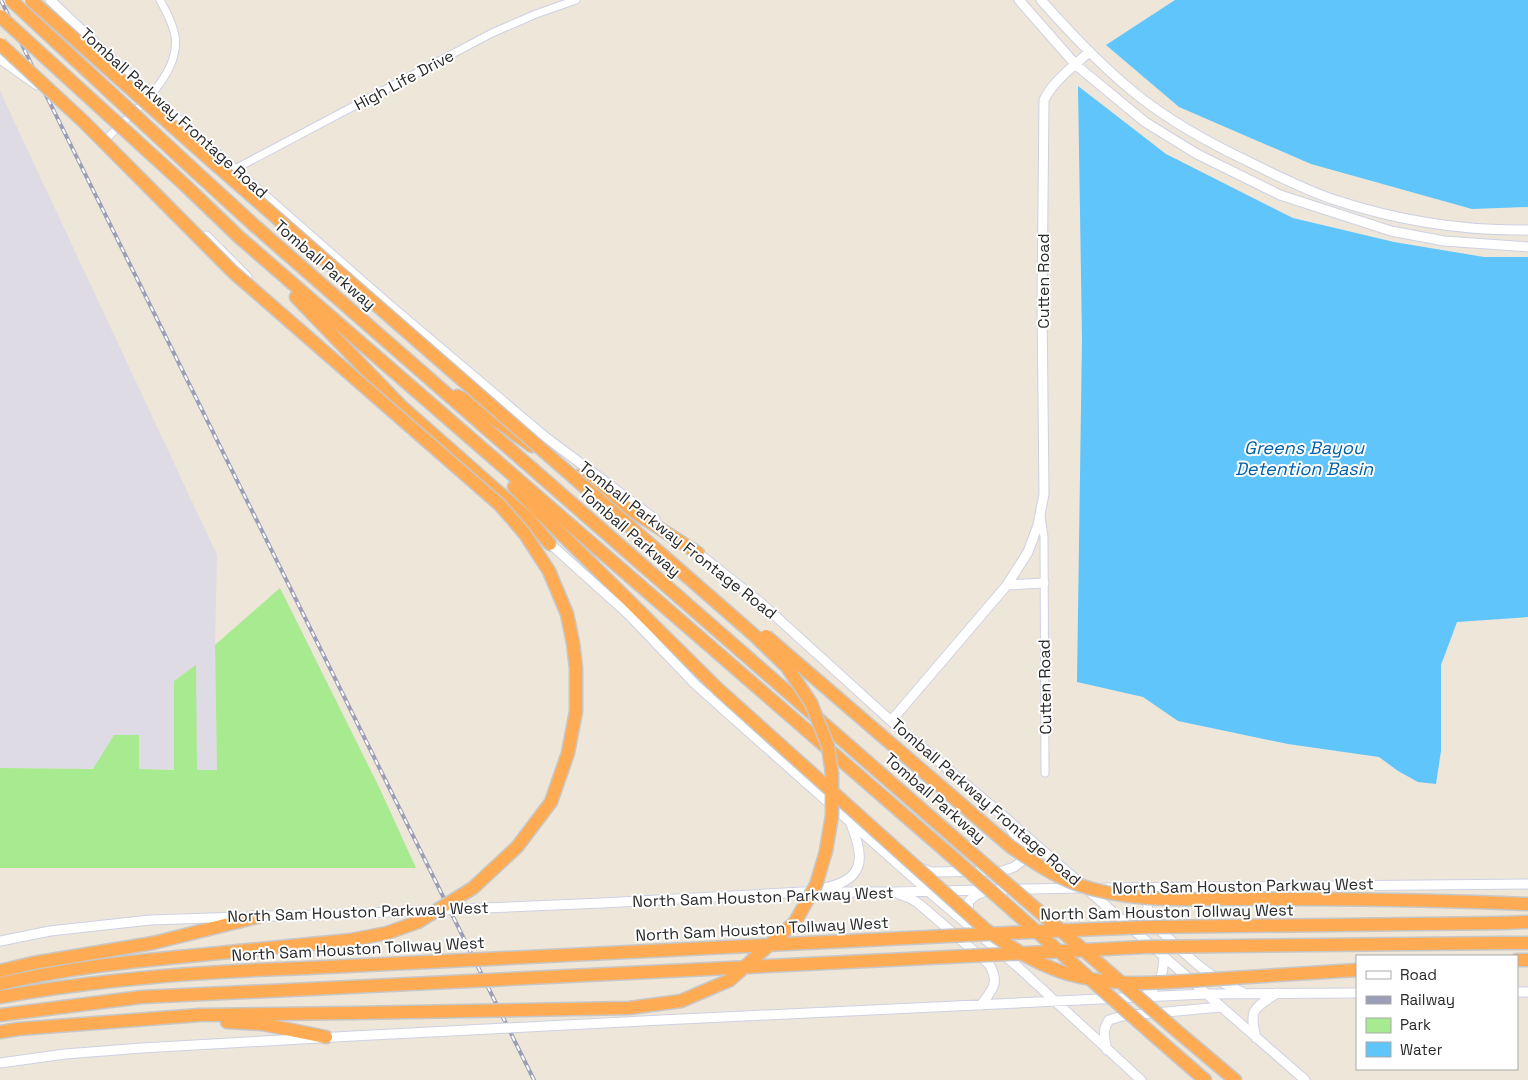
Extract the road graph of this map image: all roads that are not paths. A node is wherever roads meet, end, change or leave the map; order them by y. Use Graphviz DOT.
graph roads {
  1 [pos="11,0"];
  2 [pos="31,0"];
  3 [pos="50,0"];
  4 [pos="160,0"];
  5 [pos="576,0"];
  6 [pos="1019,0"];
  7 [pos="1041,0"];
  8 [pos="0,16"];
  9 [pos="0,44"];
  10 [pos="1089,52"];
  11 [pos="0,59"];
  12 [pos="1076,65"];
  13 [pos="150,95"];
  14 [pos="107,138"];
  15 [pos="235,169"];
  16 [pos="1528,230"];
  17 [pos="239,238"];
  18 [pos="1528,247"];
  19 [pos="436,384"];
  20 [pos="421,396"];
  21 [pos="542,449"];
  22 [pos="1040,510"];
  23 [pos="550,544"];
  24 [pos="698,553"];
  25 [pos="1044,582"];
  26 [pos="1007,585"];
  27 [pos="891,721"];
  28 [pos="1045,773"];
  29 [pos="1001,814"];
  30 [pos="850,822"];
  31 [pos="881,850"];
  32 [pos="1528,884"];
  33 [pos="1166,887"];
  34 [pos="1085,888"];
  35 [pos="993,890"];
  36 [pos="928,891"];
  37 [pos="803,892"];
  38 [pos="892,892"];
  39 [pos="1528,904"];
  40 [pos="261,916"];
  41 [pos="1528,922"];
  42 [pos="975,930"];
  43 [pos="0,941"];
  44 [pos="1528,943"];
  45 [pos="1164,956"];
  46 [pos="1356,970"];
  47 [pos="0,971"];
  48 [pos="0,984"];
  49 [pos="1278,993"];
  50 [pos="1356,993"];
  51 [pos="1205,994"];
  52 [pos="1246,994"];
  53 [pos="0,996"];
  54 [pos="1143,997"];
  55 [pos="1054,1002"];
  56 [pos="980,1005"];
  57 [pos="1221,1007"];
  58 [pos="0,1015"];
  59 [pos="0,1032"];
  60 [pos="0,1036"];
  61 [pos="326,1037"];
  62 [pos="1256,1038"];
  63 [pos="1107,1050"];
  64 [pos="0,1063"];
  65 [pos="1142,1080"];
  66 [pos="1205,1080"];
  67 [pos="1235,1080"];
  68 [pos="1305,1080"];
  1 -- 19 [label="highway, Tomball Parkway, bridge"];
  2 -- 21 [label="highway, bridge"];
  3 -- 13 [label="main road, Tomball Parkway Frontage Road"];
  4 -- 13 [label="street"];
  5 -- 15 [label="street, High Life Drive"];
  6 -- 12 [label="main road"];
  7 -- 10 [label="main road"];
  8 -- 17 [label="highway, Tomball Parkway, bridge"];
  9 -- 48 [label="highway, bridge"];
  10 -- 12 [label="main road, Cutten Road"];
  10 -- 16 [label="main road"];
  11 -- 14 [label="main road"];
  12 -- 18 [label="main road"];
  12 -- 22 [label="main road, Cutten Road"];
  13 -- 14 [label="street"];
  13 -- 15 [label="main road, Tomball Parkway Frontage Road"];
  14 -- 23 [label="main road"];
  15 -- 24 [label="main road, Tomball Parkway Frontage Road"];
  17 -- 20 [label="highway, Tomball Parkway"];
  17 -- 23 [label="highway"];
  19 -- 24 [label="highway"];
  19 -- 67 [label="highway, Tomball Parkway, bridge"];
  20 -- 46 [label="highway, bridge"];
  20 -- 66 [label="highway, Tomball Parkway, bridge"];
  21 -- 39 [label="highway, bridge"];
  21 -- 59 [label="highway, bridge"];
  22 -- 25 [label="street, Cutten Road"];
  22 -- 26 [label="main road, Cutten Road"];
  23 -- 30 [label="main road"];
  24 -- 27 [label="main road, Tomball Parkway Frontage Road"];
  25 -- 26 [label="main road"];
  25 -- 28 [label="street, Cutten Road"];
  26 -- 27 [label="main road, Cutten Road"];
  27 -- 29 [label="main road, Tomball Parkway Frontage Road"];
  29 -- 31 [label="main road"];
  29 -- 34 [label="main road, Tomball Parkway Frontage Road"];
  30 -- 31 [label="main road"];
  30 -- 37 [label="main road"];
  31 -- 36 [label="main road"];
  32 -- 33 [label="main road, North Sam Houston Parkway West"];
  33 -- 34 [label="main road, North Sam Houston Parkway West"];
  33 -- 52 [label="main road"];
  34 -- 35 [label="main road, North Sam Houston Parkway West"];
  34 -- 45 [label="main road, Tomball Parkway Frontage Road"];
  35 -- 36 [label="main road, North Sam Houston Parkway West"];
  35 -- 42 [label="main road"];
  36 -- 38 [label="main road, North Sam Houston Parkway West"];
  36 -- 42 [label="main road"];
  37 -- 38 [label="main road, North Sam Houston Parkway West"];
  37 -- 40 [label="main road, North Sam Houston Parkway West, bridge"];
  38 -- 56 [label="main road"];
  40 -- 43 [label="main road, North Sam Houston Parkway West"];
  40 -- 47 [label="highway"];
  41 -- 53 [label="highway, North Sam Houston Tollway West, bridge"];
  42 -- 55 [label="main road"];
  44 -- 58 [label="highway, bridge"];
  45 -- 51 [label="main road, Tomball Parkway Frontage Road"];
  45 -- 54 [label="main road"];
  49 -- 50 [label="main road"];
  49 -- 52 [label="main road"];
  49 -- 62 [label="main road"];
  51 -- 52 [label="main road"];
  51 -- 54 [label="main road"];
  51 -- 57 [label="main road, Tomball Parkway Frontage Road"];
  54 -- 55 [label="main road"];
  55 -- 56 [label="main road"];
  55 -- 63 [label="main road"];
  56 -- 61 [label="main road, bridge"];
  57 -- 62 [label="main road, Tomball Parkway Frontage Road"];
  57 -- 63 [label="main road"];
  60 -- 61 [label="highway"];
  61 -- 64 [label="main road"];
  62 -- 68 [label="main road, Tomball Parkway Frontage Road"];
  63 -- 65 [label="main road"];
}
